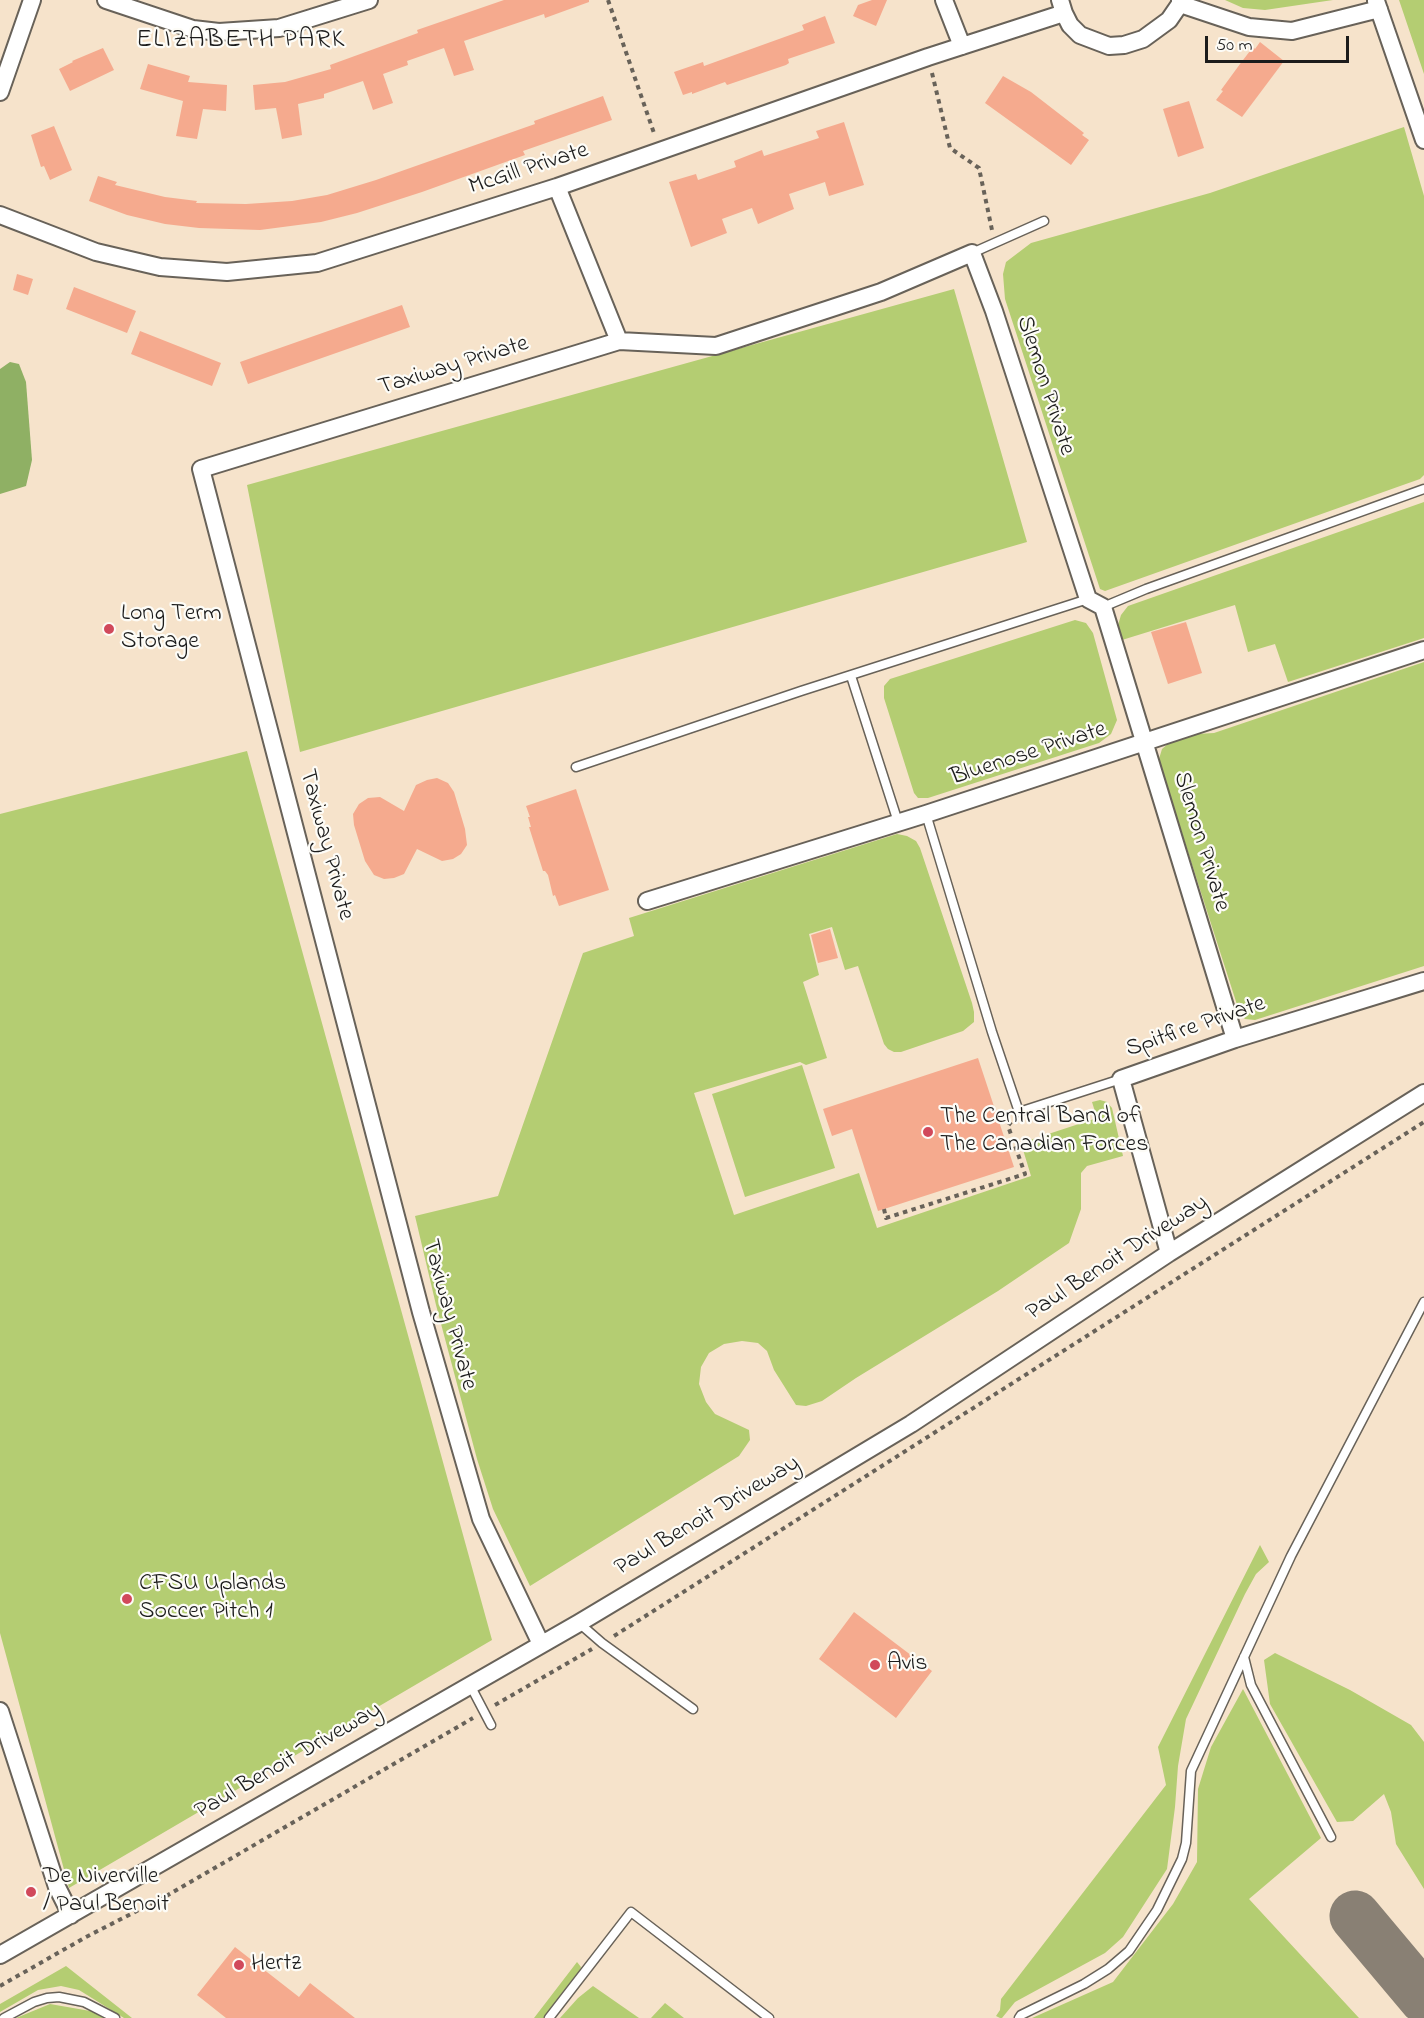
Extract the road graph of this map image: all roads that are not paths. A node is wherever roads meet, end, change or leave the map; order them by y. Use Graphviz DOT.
graph roads {
  1 [pos="32,0"];
  2 [pos="106,0"];
  3 [pos="369,0"];
  4 [pos="944,0"];
  5 [pos="1180,2"];
  6 [pos="1378,5"];
  7 [pos="1062,7"];
  8 [pos="320,8"];
  9 [pos="962,46"];
  10 [pos="0,92"];
  11 [pos="1424,140"];
  12 [pos="557,187"];
  13 [pos="0,214"];
  14 [pos="1044,221"];
  15 [pos="972,253"];
  16 [pos="619,341"];
  17 [pos="1424,489"];
  18 [pos="1096,603"];
  19 [pos="1424,650"];
  20 [pos="851,676"];
  21 [pos="1145,742"];
  22 [pos="576,767"];
  23 [pos="926,814"];
  24 [pos="898,822"];
  25 [pos="647,901"];
  26 [pos="1424,981"];
  27 [pos="1234,1039"];
  28 [pos="1121,1079"];
  29 [pos="1424,1093"];
  30 [pos="1169,1253"];
  31 [pos="1424,1302"];
  32 [pos="579,1623"];
  33 [pos="541,1644"];
  34 [pos="1244,1657"];
  35 [pos="470,1685"];
  36 [pos="693,1709"];
  37 [pos="0,1711"];
  38 [pos="491,1725"];
  39 [pos="1331,1837"];
  40 [pos="71,1915"];
  41 [pos="0,1955"];
  42 [pos="4,2018"];
  43 [pos="115,2018"];
  44 [pos="549,2018"];
  45 [pos="769,2018"];
  46 [pos="1019,2018"];
  1 -- 10 [label="street"];
  2 -- 8 [label="street"];
  3 -- 8 [label="street"];
  4 -- 9 [label="street"];
  5 -- 6 [label="street"];
  5 -- 7 [label="street"];
  6 -- 11 [label="street"];
  7 -- 9 [label="street, McGill Private"];
  9 -- 12 [label="street, McGill Private"];
  12 -- 13 [label="street, McGill Private"];
  12 -- 16 [label="street"];
  14 -- 15 [label="lane"];
  15 -- 16 [label="street"];
  15 -- 18 [label="street, Slemon Private"];
  16 -- 33 [label="street, Taxiway Private"];
  17 -- 18 [label="lane"];
  18 -- 20 [label="lane"];
  18 -- 21 [label="street, Slemon Private"];
  19 -- 21 [label="street, Bluenose Private"];
  20 -- 22 [label="lane"];
  20 -- 24 [label="lane"];
  21 -- 23 [label="street, Bluenose Private"];
  21 -- 27 [label="street, Slemon Private"];
  23 -- 24 [label="street, Bluenose Private"];
  23 -- 28 [label="lane"];
  24 -- 25 [label="street, Bluenose Private"];
  26 -- 27 [label="street, Spitfire Private"];
  27 -- 28 [label="street, Spitfire Private"];
  28 -- 30 [label="street, Spitfire Private"];
  29 -- 30 [label="street, Paul Benoit Driveway"];
  30 -- 32 [label="street, Paul Benoit Driveway"];
  31 -- 34 [label="lane"];
  32 -- 33 [label="street, Paul Benoit Driveway"];
  32 -- 36 [label="lane"];
  33 -- 35 [label="street, Paul Benoit Driveway"];
  34 -- 39 [label="lane"];
  34 -- 46 [label="lane"];
  35 -- 38 [label="lane"];
  35 -- 40 [label="street, Paul Benoit Driveway"];
  37 -- 40 [label="street"];
  40 -- 41 [label="street, Paul Benoit Driveway"];
  42 -- 43 [label="lane"];
  44 -- 45 [label="lane"];
}
